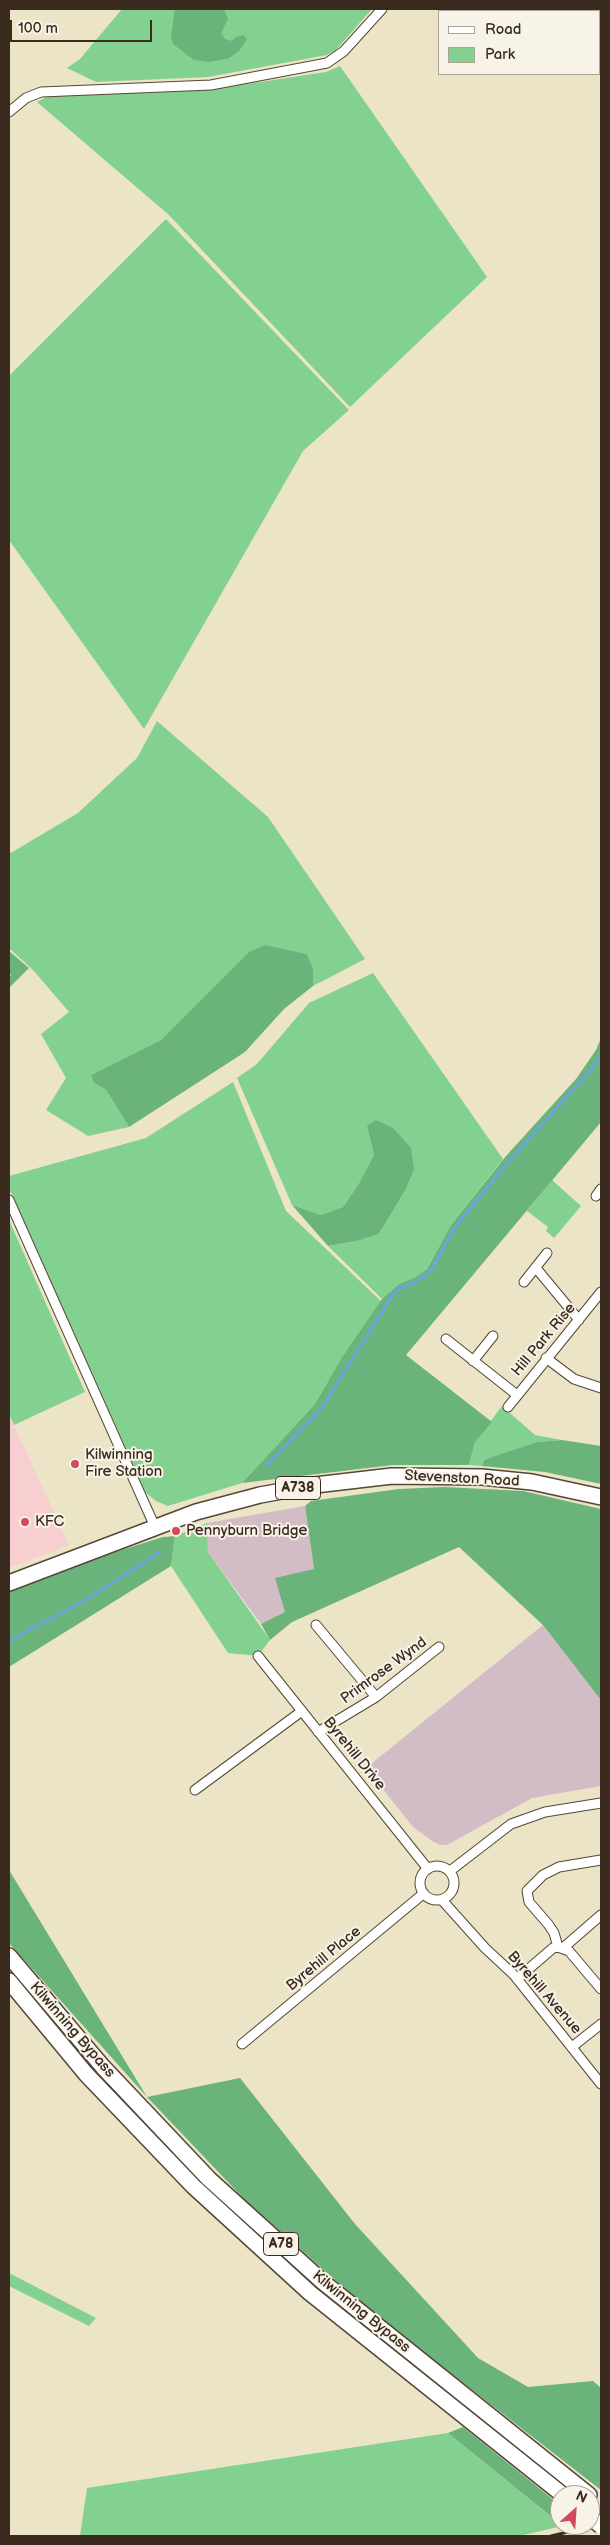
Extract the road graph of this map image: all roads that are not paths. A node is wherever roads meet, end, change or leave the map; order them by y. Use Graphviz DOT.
graph roads {
  1 [pos="382,9"];
  2 [pos="9,112"];
  3 [pos="9,1200"];
  4 [pos="547,1254"];
  5 [pos="536,1268"];
  6 [pos="524,1282"];
  7 [pos="601,1292"];
  8 [pos="579,1320"];
  9 [pos="493,1336"];
  10 [pos="446,1339"];
  11 [pos="546,1358"];
  12 [pos="473,1361"];
  13 [pos="601,1388"];
  14 [pos="516,1395"];
  15 [pos="508,1407"];
  16 [pos="601,1497"];
  17 [pos="155,1527"];
  18 [pos="9,1583"];
  19 [pos="316,1624"];
  20 [pos="440,1647"];
  21 [pos="258,1656"];
  22 [pos="376,1697"];
  23 [pos="302,1711"];
  24 [pos="318,1732"];
  25 [pos="195,1790"];
  26 [pos="601,1803"];
  27 [pos="601,1860"];
  28 [pos="428,1869"];
  29 [pos="450,1871"];
  30 [pos="423,1894"];
  31 [pos="442,1900"];
  32 [pos="601,1915"];
  33 [pos="561,1948"];
  34 [pos="9,1956"];
  35 [pos="517,1978"];
  36 [pos="9,1981"];
  37 [pos="601,1988"];
  38 [pos="601,2024"];
  39 [pos="242,2044"];
  40 [pos="572,2048"];
  41 [pos="601,2084"];
  42 [pos="550,2485"];
  43 [pos="576,2485"];
  1 -- 2 [label="street"];
  3 -- 17 [label="street"];
  4 -- 5 [label="street"];
  5 -- 6 [label="street"];
  5 -- 8 [label="street"];
  7 -- 8 [label="street, Hill Park Rise"];
  8 -- 11 [label="street, Hill Park Rise"];
  9 -- 12 [label="street"];
  10 -- 12 [label="street"];
  11 -- 13 [label="street"];
  11 -- 14 [label="street, Hill Park Rise"];
  12 -- 14 [label="street"];
  14 -- 15 [label="street, Hill Park Rise"];
  16 -- 17 [label="highway, Stevenston Road / A738"];
  17 -- 18 [label="highway, Stevenston Road / A738"];
  19 -- 22 [label="street"];
  20 -- 22 [label="street, Primrose Wynd"];
  21 -- 23 [label="street, Byrehill Drive"];
  22 -- 24 [label="street, Primrose Wynd"];
  23 -- 24 [label="street, Byrehill Drive"];
  23 -- 25 [label="street"];
  24 -- 28 [label="street, Byrehill Drive"];
  26 -- 29 [label="street"];
  27 -- 33 [label="street"];
  28 -- 29 [label="street"];
  28 -- 30 [label="street"];
  29 -- 31 [label="street"];
  30 -- 31 [label="street"];
  30 -- 39 [label="street, Byrehill Place"];
  31 -- 35 [label="street, Byrehill Avenue"];
  32 -- 33 [label="street"];
  33 -- 35 [label="street"];
  33 -- 37 [label="street"];
  34 -- 43 [label="highway, Kilwinning Bypass / A78"];
  35 -- 40 [label="street, Byrehill Avenue"];
  36 -- 42 [label="highway, Kilwinning Bypass / A78"];
  38 -- 40 [label="street"];
  40 -- 41 [label="street, Byrehill Avenue"];
}
